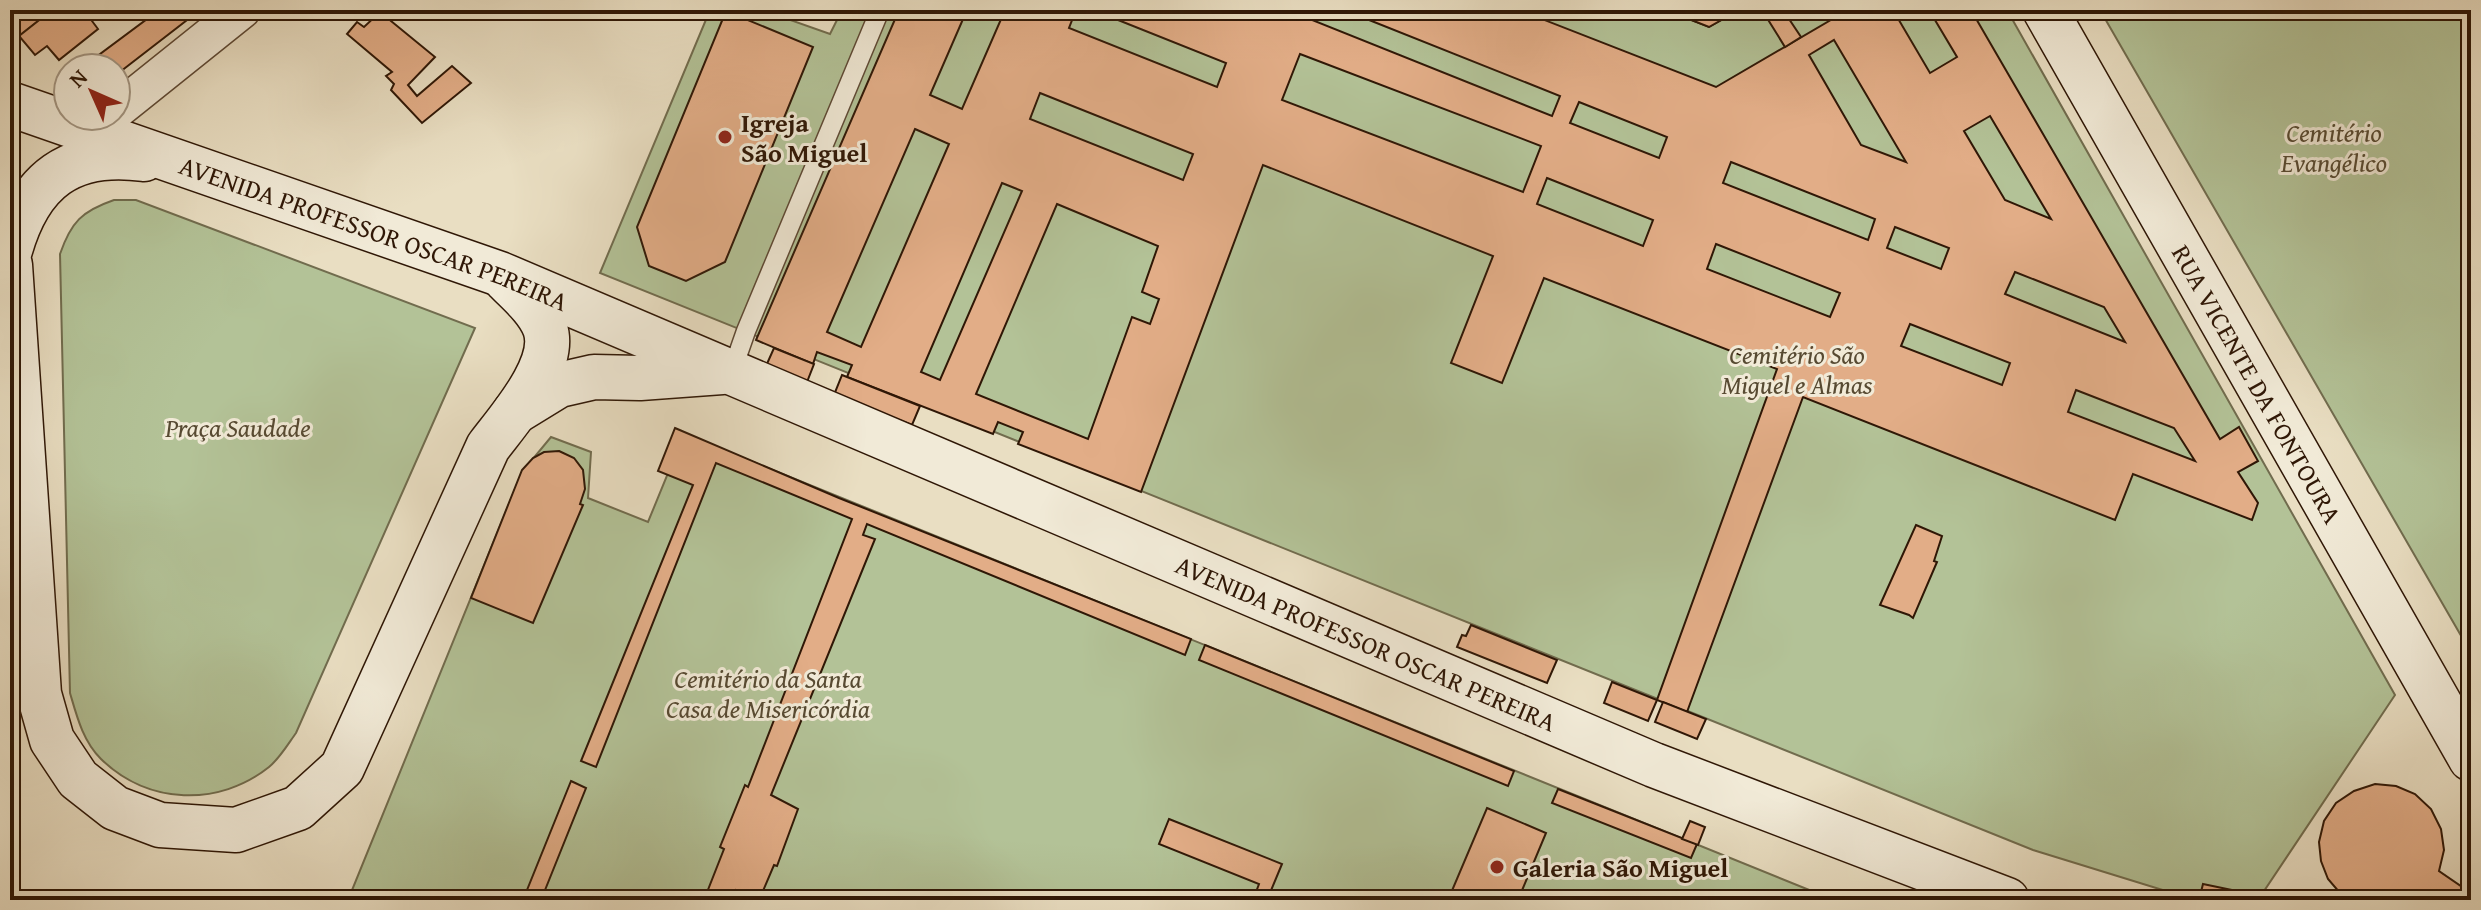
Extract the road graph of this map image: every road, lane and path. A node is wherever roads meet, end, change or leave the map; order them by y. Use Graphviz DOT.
graph roads {
  1 [pos="242,10"];
  2 [pos="880,10"];
  3 [pos="2045,10"];
  4 [pos="132,98"];
  5 [pos="10,104"];
  6 [pos="52,111"];
  7 [pos="130,132"];
  8 [pos="194,166"];
  9 [pos="10,250"];
  10 [pos="10,265"];
  11 [pos="500,274"];
  12 [pos="732,371"];
  13 [pos="515,412"];
  14 [pos="2471,759"];
  15 [pos="2007,900"];
  1 -- 4 [label="street"];
  2 -- 12 [label="lane"];
  3 -- 14 [label="main road, RUA VICENTE DA FONTOURA"];
  5 -- 6 [label="main road, AVENIDA PROFESSOR OSCAR PEREIRA"];
  7 -- 8 [label="main road, AVENIDA PROFESSOR OSCAR PEREIRA"];
  8 -- 9 [label="main road"];
  8 -- 11 [label="main road, AVENIDA PROFESSOR OSCAR PEREIRA"];
  10 -- 13 [label="main road"];
  11 -- 12 [label="main road, AVENIDA PROFESSOR OSCAR PEREIRA"];
  11 -- 13 [label="main road"];
  12 -- 13 [label="main road, AVENIDA PROFESSOR OSCAR PEREIRA"];
  12 -- 15 [label="main road, AVENIDA PROFESSOR OSCAR PEREIRA"];
}
